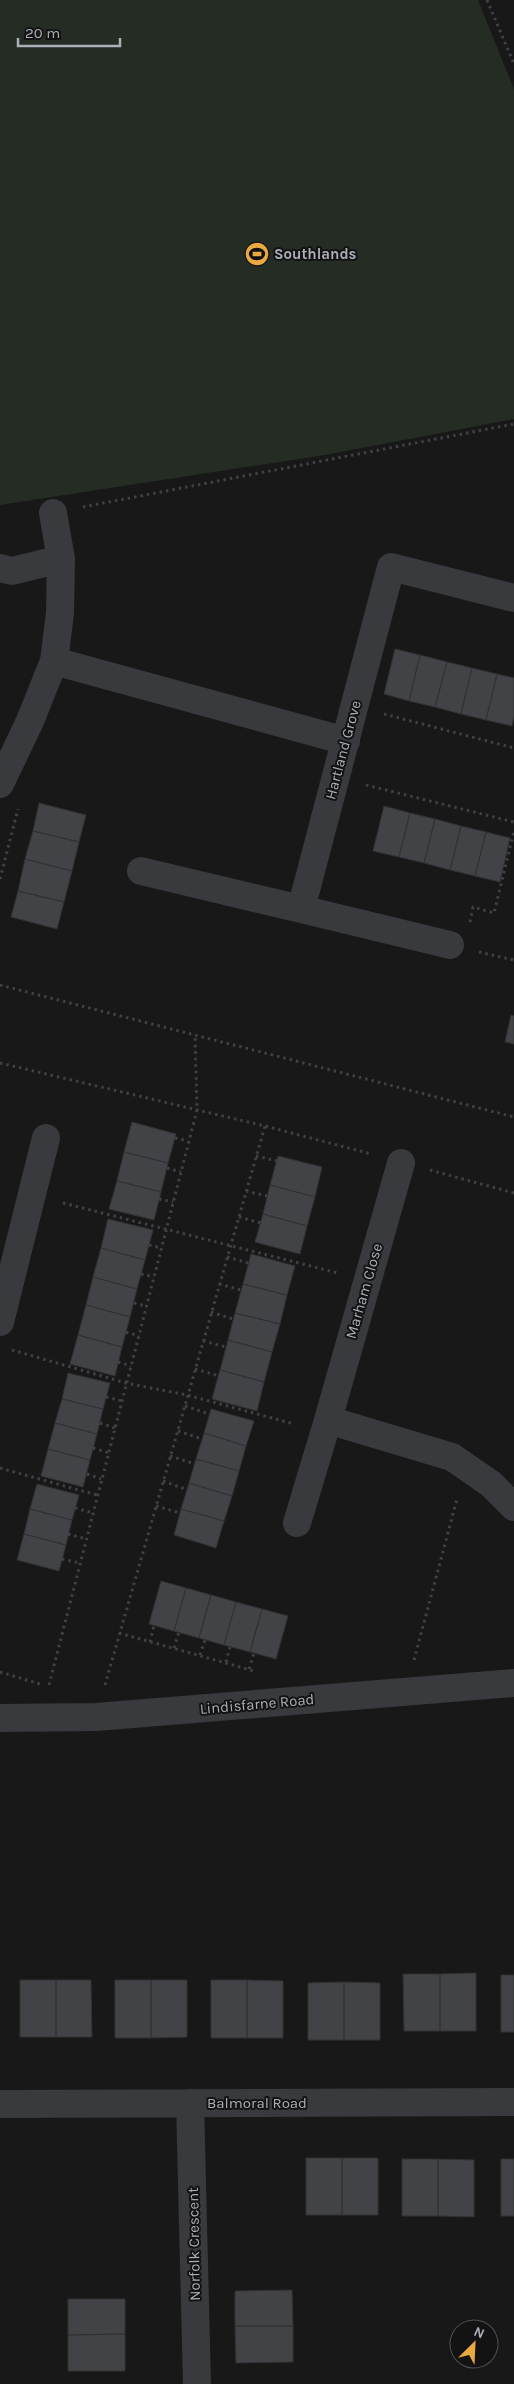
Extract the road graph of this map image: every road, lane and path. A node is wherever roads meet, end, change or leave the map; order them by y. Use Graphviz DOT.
graph roads {
  1 [pos="487,0"];
  2 [pos="514,64"];
  3 [pos="514,424"];
  4 [pos="52,513"];
  5 [pos="61,559"];
  6 [pos="0,568"];
  7 [pos="514,598"];
  8 [pos="54,661"];
  9 [pos="355,706"];
  10 [pos="346,741"];
  11 [pos="514,748"];
  12 [pos="336,778"];
  13 [pos="0,784"];
  14 [pos="514,822"];
  15 [pos="514,831"];
  16 [pos="140,871"];
  17 [pos="301,909"];
  18 [pos="469,924"];
  19 [pos="450,945"];
  20 [pos="0,985"];
  21 [pos="195,1035"];
  22 [pos="0,1063"];
  23 [pos="197,1110"];
  24 [pos="514,1117"];
  25 [pos="265,1126"];
  26 [pos="46,1138"];
  27 [pos="175,1138"];
  28 [pos="188,1141"];
  29 [pos="256,1156"];
  30 [pos="277,1161"];
  31 [pos="401,1163"];
  32 [pos="168,1168"];
  33 [pos="180,1172"];
  34 [pos="246,1191"];
  35 [pos="514,1193"];
  36 [pos="32,1195"];
  37 [pos="267,1196"];
  38 [pos="159,1198"];
  39 [pos="173,1202"];
  40 [pos="239,1217"];
  41 [pos="261,1222"];
  42 [pos="166,1228"];
  43 [pos="231,1244"];
  44 [pos="149,1245"];
  45 [pos="161,1248"];
  46 [pos="227,1257"];
  47 [pos="248,1264"];
  48 [pos="141,1274"];
  49 [pos="154,1277"];
  50 [pos="367,1281"];
  51 [pos="219,1284"];
  52 [pos="241,1290"];
  53 [pos="134,1303"];
  54 [pos="146,1306"];
  55 [pos="211,1312"];
  56 [pos="233,1318"];
  57 [pos="0,1322"];
  58 [pos="126,1332"];
  59 [pos="138,1336"];
  60 [pos="203,1341"];
  61 [pos="226,1346"];
  62 [pos="9,1349"];
  63 [pos="118,1362"];
  64 [pos="131,1366"];
  65 [pos="195,1369"];
  66 [pos="219,1376"];
  67 [pos="126,1383"];
  68 [pos="187,1395"];
  69 [pos="106,1397"];
  70 [pos="122,1401"];
  71 [pos="185,1406"];
  72 [pos="209,1414"];
  73 [pos="100,1423"];
  74 [pos="326,1426"];
  75 [pos="115,1428"];
  76 [pos="178,1431"];
  77 [pos="202,1439"];
  78 [pos="93,1448"];
  79 [pos="109,1453"];
  80 [pos="170,1456"];
  81 [pos="195,1464"];
  82 [pos="0,1468"];
  83 [pos="476,1473"];
  84 [pos="87,1474"];
  85 [pos="102,1479"];
  86 [pos="162,1481"];
  87 [pos="188,1490"];
  88 [pos="98,1495"];
  89 [pos="156,1506"];
  90 [pos="514,1507"];
  91 [pos="75,1508"];
  92 [pos="93,1513"];
  93 [pos="180,1514"];
  94 [pos="297,1523"];
  95 [pos="68,1534"];
  96 [pos="86,1539"];
  97 [pos="62,1558"];
  98 [pos="80,1564"];
  99 [pos="154,1625"];
  100 [pos="179,1632"];
  101 [pos="119,1633"];
  102 [pos="205,1640"];
  103 [pos="150,1642"];
  104 [pos="230,1647"];
  105 [pos="174,1648"];
  106 [pos="254,1654"];
  107 [pos="200,1655"];
  108 [pos="226,1662"];
  109 [pos="413,1663"];
  110 [pos="249,1669"];
  111 [pos="0,1672"];
  112 [pos="262,1673"];
  113 [pos="514,1684"];
  114 [pos="48,1686"];
  115 [pos="57,1688"];
  116 [pos="96,1716"];
  117 [pos="0,1718"];
  118 [pos="514,2102"];
  119 [pos="190,2103"];
  120 [pos="0,2104"];
  121 [pos="197,2384"];
  1 -- 2 [label="path"];
  3 -- 4 [label="path"];
  4 -- 5 [label="street"];
  5 -- 6 [label="street"];
  5 -- 8 [label="street"];
  7 -- 9 [label="street, Hartland Grove"];
  8 -- 10 [label="street"];
  8 -- 13 [label="street"];
  9 -- 10 [label="street, Hartland Grove"];
  9 -- 11 [label="path"];
  10 -- 12 [label="street, Hartland Grove"];
  12 -- 14 [label="path"];
  12 -- 17 [label="street, Hartland Grove"];
  15 -- 18 [label="path"];
  16 -- 17 [label="street"];
  17 -- 19 [label="street"];
  20 -- 21 [label="path"];
  21 -- 23 [label="path"];
  21 -- 24 [label="path"];
  22 -- 23 [label="path"];
  23 -- 25 [label="path"];
  23 -- 28 [label="path"];
  25 -- 29 [label="path"];
  25 -- 31 [label="path"];
  26 -- 36 [label="street"];
  27 -- 28 [label="path"];
  28 -- 33 [label="path"];
  29 -- 30 [label="path"];
  29 -- 34 [label="path"];
  31 -- 35 [label="path"];
  31 -- 50 [label="street, Marham Close"];
  32 -- 33 [label="path"];
  33 -- 39 [label="path"];
  34 -- 37 [label="path"];
  34 -- 40 [label="path"];
  36 -- 42 [label="path"];
  36 -- 57 [label="street"];
  38 -- 39 [label="path"];
  39 -- 42 [label="path"];
  40 -- 41 [label="path"];
  40 -- 43 [label="path"];
  42 -- 43 [label="path"];
  42 -- 45 [label="path"];
  43 -- 46 [label="path"];
  43 -- 50 [label="path"];
  44 -- 45 [label="path"];
  45 -- 49 [label="path"];
  46 -- 47 [label="path"];
  46 -- 51 [label="path"];
  48 -- 49 [label="path"];
  49 -- 54 [label="path"];
  50 -- 74 [label="street, Marham Close"];
  51 -- 52 [label="path"];
  51 -- 55 [label="path"];
  53 -- 54 [label="path"];
  54 -- 59 [label="path"];
  55 -- 56 [label="path"];
  55 -- 60 [label="path"];
  58 -- 59 [label="path"];
  59 -- 64 [label="path"];
  60 -- 61 [label="path"];
  60 -- 65 [label="path"];
  62 -- 67 [label="path"];
  63 -- 64 [label="path"];
  64 -- 67 [label="path"];
  65 -- 66 [label="path"];
  65 -- 68 [label="path"];
  67 -- 68 [label="path"];
  67 -- 70 [label="path"];
  68 -- 71 [label="path"];
  68 -- 74 [label="path"];
  69 -- 70 [label="path"];
  70 -- 75 [label="path"];
  71 -- 72 [label="path"];
  71 -- 76 [label="path"];
  73 -- 75 [label="path"];
  74 -- 83 [label="street"];
  74 -- 94 [label="street, Marham Close"];
  75 -- 79 [label="path"];
  76 -- 77 [label="path"];
  76 -- 80 [label="path"];
  78 -- 79 [label="path"];
  79 -- 85 [label="path"];
  80 -- 81 [label="path"];
  80 -- 86 [label="path"];
  82 -- 88 [label="path"];
  83 -- 90 [label="street"];
  83 -- 109 [label="path"];
  84 -- 85 [label="path"];
  85 -- 88 [label="path"];
  86 -- 87 [label="path"];
  86 -- 89 [label="path"];
  88 -- 92 [label="path"];
  89 -- 93 [label="path"];
  89 -- 101 [label="path"];
  91 -- 92 [label="path"];
  92 -- 96 [label="path"];
  95 -- 96 [label="path"];
  96 -- 98 [label="path"];
  97 -- 98 [label="path"];
  98 -- 114 [label="path"];
  99 -- 103 [label="path"];
  100 -- 105 [label="path"];
  101 -- 103 [label="path"];
  101 -- 116 [label="path"];
  102 -- 107 [label="path"];
  103 -- 105 [label="path"];
  104 -- 108 [label="path"];
  105 -- 107 [label="path"];
  106 -- 110 [label="path"];
  107 -- 108 [label="path"];
  108 -- 110 [label="path"];
  110 -- 112 [label="path"];
  111 -- 114 [label="path"];
  113 -- 116 [label="street, Lindisfarne Road"];
  114 -- 115 [label="path"];
  116 -- 117 [label="street, Lindisfarne Road"];
  118 -- 119 [label="street, Balmoral Road"];
  119 -- 120 [label="street, Balmoral Road"];
  119 -- 121 [label="street, Norfolk Crescent"];
}
